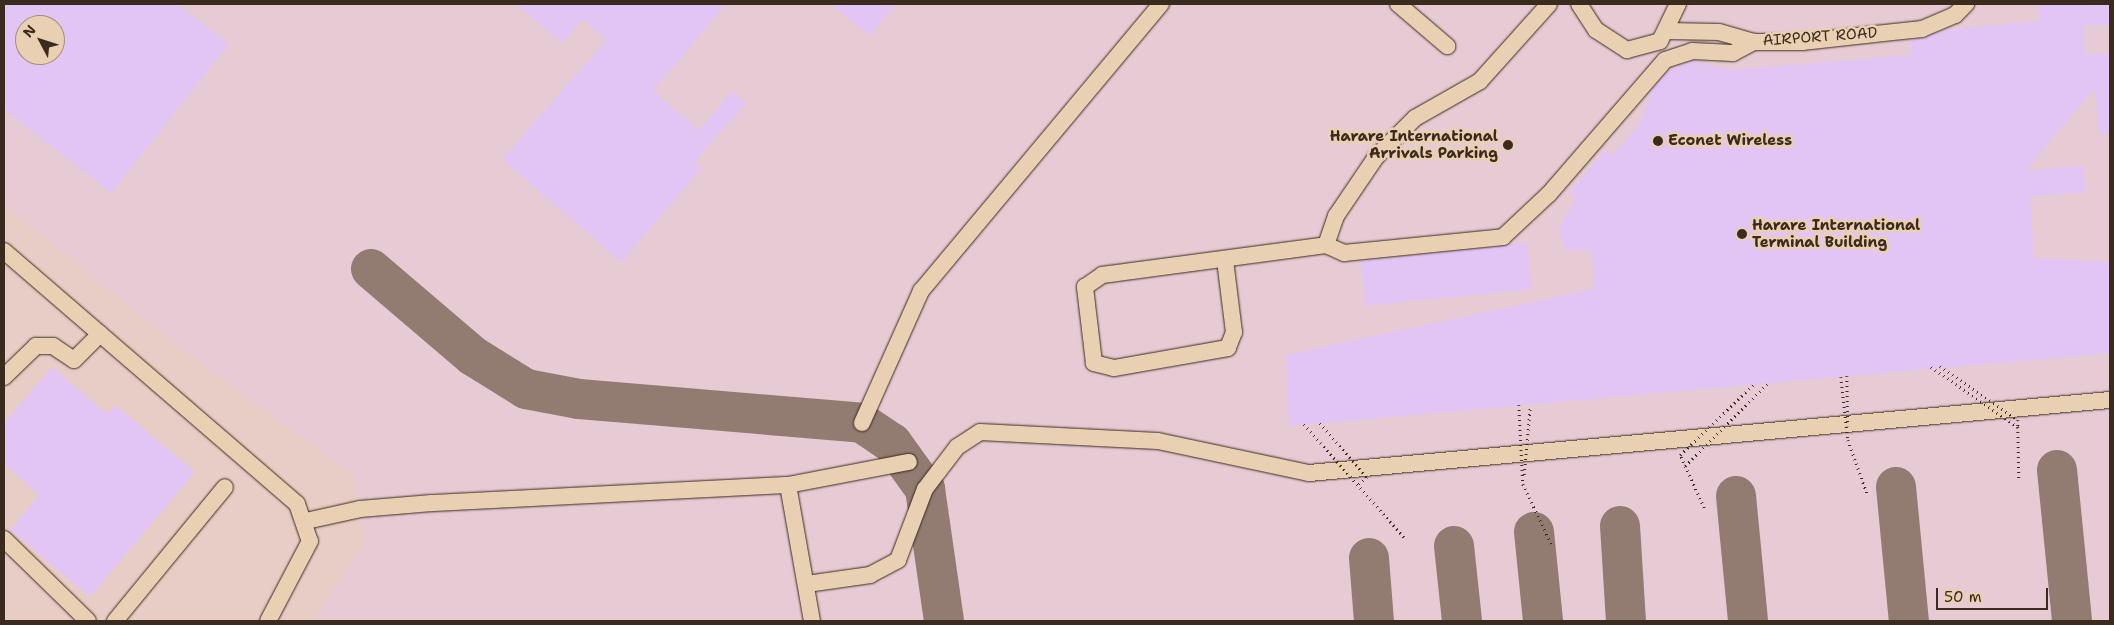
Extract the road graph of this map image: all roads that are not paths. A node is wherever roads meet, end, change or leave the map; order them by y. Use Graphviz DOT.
graph roads {
  1 [pos="1161,4"];
  2 [pos="1398,4"];
  3 [pos="1549,4"];
  4 [pos="1579,4"];
  5 [pos="1678,4"];
  6 [pos="1966,4"];
  7 [pos="1668,31"];
  8 [pos="1754,42"];
  9 [pos="1447,46"];
  10 [pos="1326,245"];
  11 [pos="4,251"];
  12 [pos="1225,260"];
  13 [pos="100,334"];
  14 [pos="4,377"];
  15 [pos="2110,400"];
  16 [pos="862,423"];
  17 [pos="910,462"];
  18 [pos="788,485"];
  19 [pos="225,487"];
  20 [pos="306,521"];
  21 [pos="4,539"];
  22 [pos="807,584"];
  23 [pos="88,621"];
  24 [pos="115,621"];
  25 [pos="268,621"];
  26 [pos="812,621"];
  1 -- 16 [label="street"];
  2 -- 9 [label="street"];
  3 -- 10 [label="street"];
  4 -- 7 [label="street"];
  5 -- 7 [label="street"];
  6 -- 8 [label="street, AIRPORT ROAD"];
  7 -- 8 [label="street, AIRPORT ROAD"];
  8 -- 10 [label="street"];
  10 -- 12 [label="street"];
  11 -- 13 [label="street"];
  12 -- 12 [label="street"];
  13 -- 14 [label="street"];
  13 -- 20 [label="street"];
  15 -- 22 [label="street"];
  17 -- 18 [label="street"];
  18 -- 20 [label="street"];
  18 -- 22 [label="street"];
  19 -- 24 [label="street"];
  20 -- 25 [label="street"];
  21 -- 23 [label="street"];
  22 -- 26 [label="street"];
}
